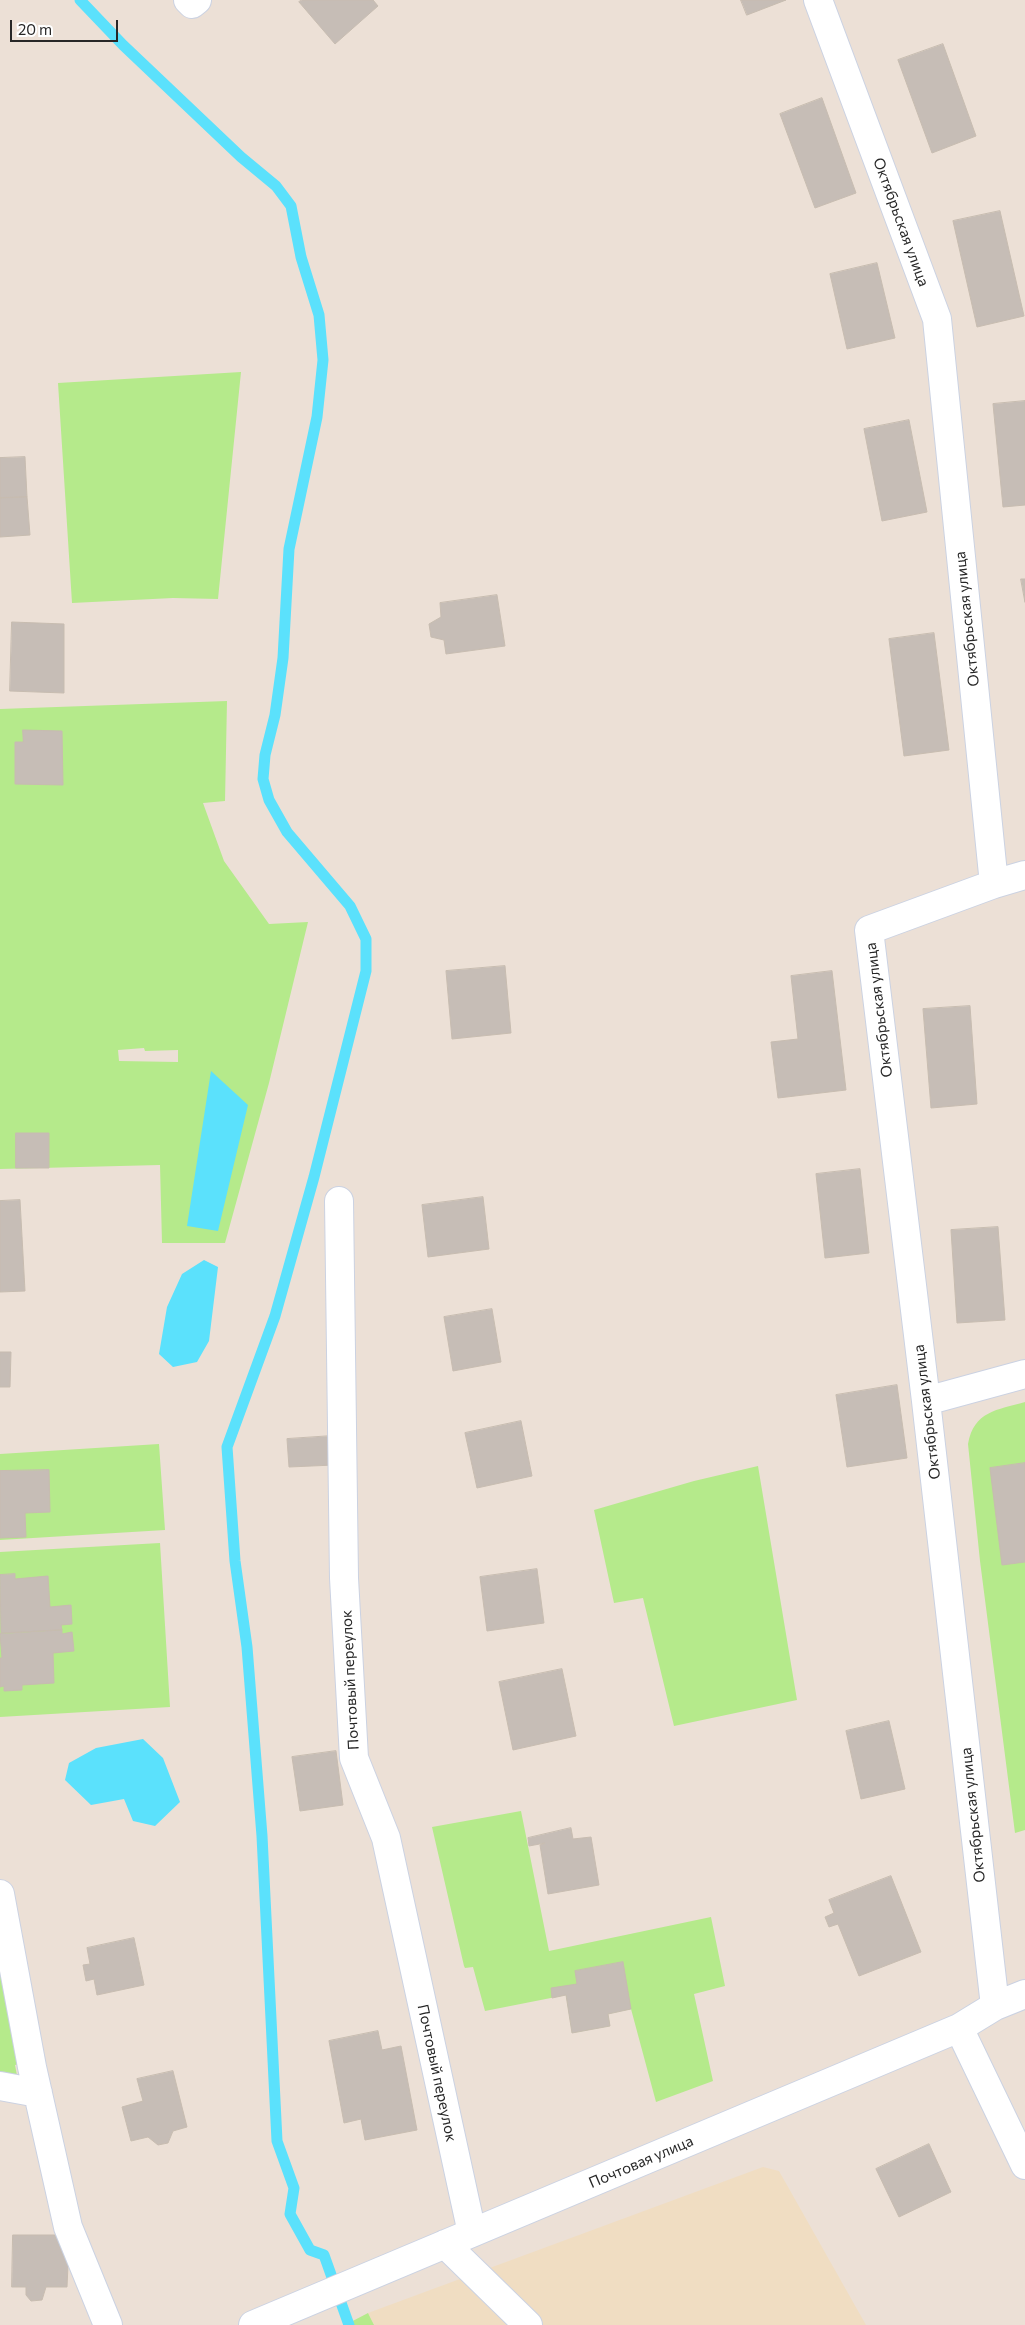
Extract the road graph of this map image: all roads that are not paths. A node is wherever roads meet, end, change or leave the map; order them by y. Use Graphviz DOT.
graph roads {
  1 [pos="188,0"];
  2 [pos="197,0"];
  3 [pos="818,0"];
  4 [pos="1025,875"];
  5 [pos="994,884"];
  6 [pos="339,1201"];
  7 [pos="1025,1374"];
  8 [pos="926,1401"];
  9 [pos="0,1894"];
  10 [pos="1025,1994"];
  11 [pos="995,2006"];
  12 [pos="959,2028"];
  13 [pos="0,2086"];
  14 [pos="38,2092"];
  15 [pos="1025,2165"];
  16 [pos="472,2233"];
  17 [pos="445,2244"];
  18 [pos="108,2325"];
  19 [pos="253,2325"];
  20 [pos="528,2325"];
  1 -- 2 [label="street"];
  3 -- 5 [label="street, Октябрьская улица"];
  4 -- 5 [label="street"];
  5 -- 8 [label="street, Октябрьская улица"];
  6 -- 16 [label="street, Почтовый переулок"];
  7 -- 8 [label="street"];
  8 -- 11 [label="street, Октябрьская улица"];
  9 -- 14 [label="street"];
  10 -- 11 [label="street, Почтовая улица"];
  11 -- 12 [label="street, Почтовая улица"];
  12 -- 15 [label="street"];
  12 -- 16 [label="street, Почтовая улица"];
  13 -- 14 [label="street"];
  14 -- 18 [label="street"];
  16 -- 17 [label="street, Почтовая улица"];
  17 -- 19 [label="street, Почтовая улица"];
  17 -- 20 [label="street"];
}
